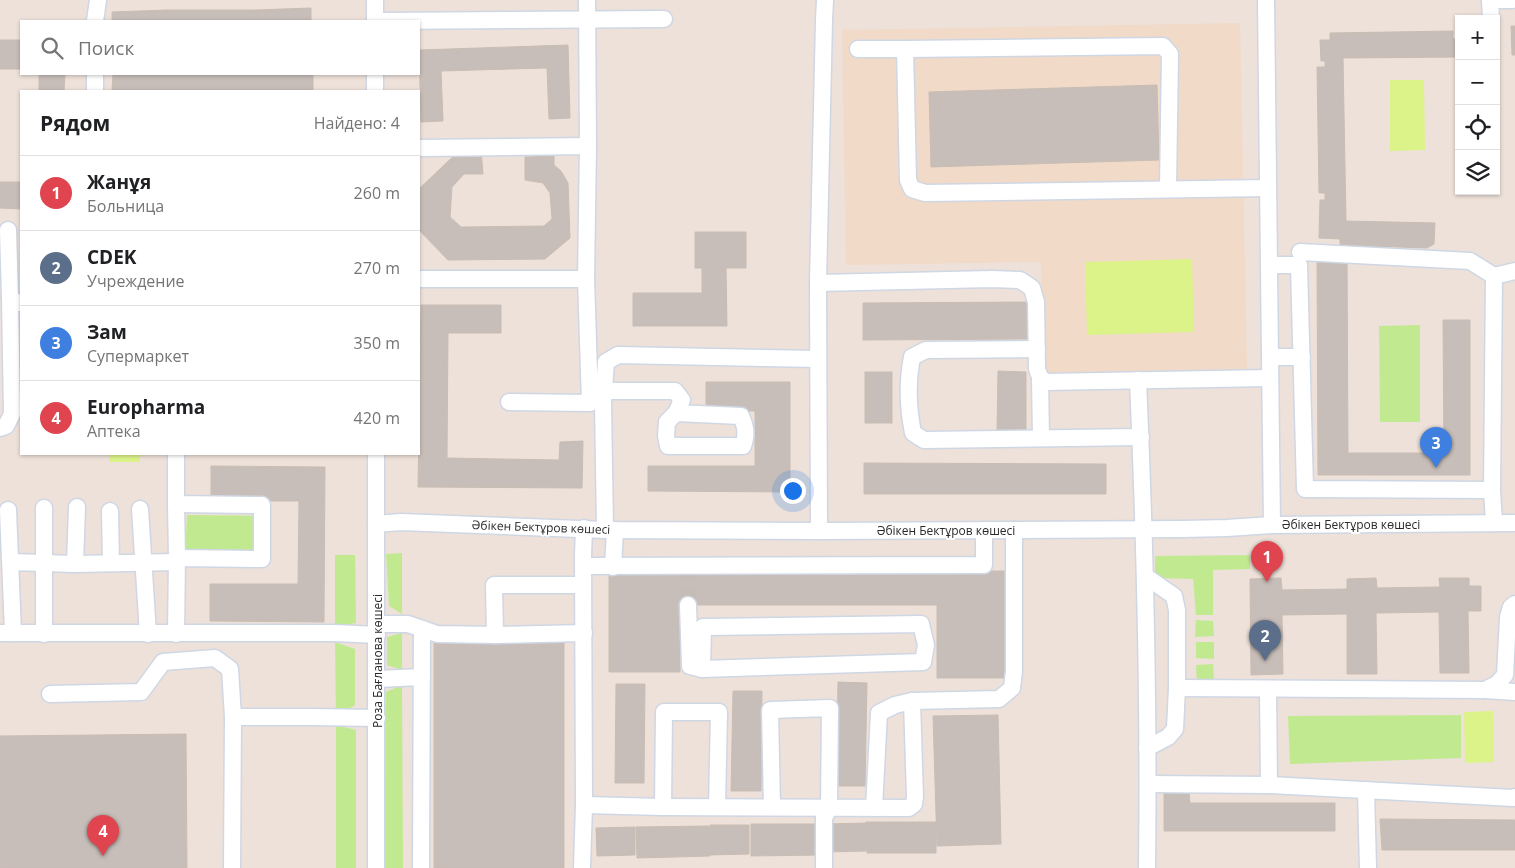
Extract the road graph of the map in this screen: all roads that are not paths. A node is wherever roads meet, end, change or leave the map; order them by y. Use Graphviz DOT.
graph roads {
  1 [pos="98,0"];
  2 [pos="375,0"];
  3 [pos="587,0"];
  4 [pos="825,0"];
  5 [pos="1266,0"];
  6 [pos="1490,0"];
  7 [pos="1512,0"];
  8 [pos="1491,15"];
  9 [pos="664,19"];
  10 [pos="95,20"];
  11 [pos="375,20"];
  12 [pos="587,20"];
  13 [pos="420,21"];
  14 [pos="858,49"];
  15 [pos="905,50"];
  16 [pos="95,75"];
  17 [pos="375,75"];
  18 [pos="95,90"];
  19 [pos="375,90"];
  20 [pos="588,146"];
  21 [pos="420,148"];
  22 [pos="1268,188"];
  23 [pos="1168,189"];
  24 [pos="10,230"];
  25 [pos="1300,252"];
  26 [pos="1269,266"];
  27 [pos="1515,271"];
  28 [pos="1494,276"];
  29 [pos="420,278"];
  30 [pos="586,279"];
  31 [pos="818,283"];
  32 [pos="16,300"];
  33 [pos="1037,349"];
  34 [pos="1270,357"];
  35 [pos="1302,357"];
  36 [pos="818,359"];
  37 [pos="1040,376"];
  38 [pos="1270,378"];
  39 [pos="1138,380"];
  40 [pos="599,399"];
  41 [pos="509,402"];
  42 [pos="676,413"];
  43 [pos="0,428"];
  44 [pos="1141,437"];
  45 [pos="1041,438"];
  46 [pos="176,455"];
  47 [pos="376,455"];
  48 [pos="1492,490"];
  49 [pos="176,504"];
  50 [pos="77,507"];
  51 [pos="44,508"];
  52 [pos="140,509"];
  53 [pos="8,510"];
  54 [pos="110,511"];
  55 [pos="1494,522"];
  56 [pos="1515,523"];
  57 [pos="376,524"];
  58 [pos="1272,525"];
  59 [pos="584,528"];
  60 [pos="1144,528"];
  61 [pos="610,530"];
  62 [pos="984,530"];
  63 [pos="1014,530"];
  64 [pos="819,531"];
  65 [pos="177,560"];
  66 [pos="11,562"];
  67 [pos="143,562"];
  68 [pos="44,564"];
  69 [pos="75,564"];
  70 [pos="110,564"];
  71 [pos="584,566"];
  72 [pos="613,567"];
  73 [pos="1145,576"];
  74 [pos="583,585"];
  75 [pos="1515,604"];
  76 [pos="688,605"];
  77 [pos="422,629"];
  78 [pos="377,630"];
  79 [pos="7,633"];
  80 [pos="584,633"];
  81 [pos="44,634"];
  82 [pos="148,634"];
  83 [pos="176,634"];
  84 [pos="495,635"];
  85 [pos="702,668"];
  86 [pos="422,677"];
  87 [pos="377,679"];
  88 [pos="1177,688"];
  89 [pos="1268,689"];
  90 [pos="1486,690"];
  91 [pos="1515,692"];
  92 [pos="50,694"];
  93 [pos="912,701"];
  94 [pos="233,717"];
  95 [pos="377,718"];
  96 [pos="1147,748"];
  97 [pos="1148,784"];
  98 [pos="1269,785"];
  99 [pos="1366,790"];
  100 [pos="1515,797"];
  101 [pos="584,805"];
  102 [pos="717,807"];
  103 [pos="772,807"];
  104 [pos="663,808"];
  105 [pos="829,808"];
  106 [pos="874,808"];
  107 [pos="232,868"];
  108 [pos="376,868"];
  109 [pos="421,868"];
  110 [pos="582,868"];
  111 [pos="824,868"];
  112 [pos="1147,868"];
  113 [pos="1368,868"];
  1 -- 10 [label="street"];
  2 -- 11 [label="street"];
  3 -- 12 [label="street"];
  4 -- 31 [label="street"];
  5 -- 22 [label="street"];
  6 -- 7 [label="street"];
  6 -- 8 [label="street"];
  9 -- 12 [label="street"];
  12 -- 13 [label="street"];
  12 -- 20 [label="street"];
  14 -- 15 [label="street"];
  15 -- 23 [label="street"];
  15 -- 23 [label="street"];
  16 -- 18 [label="street"];
  17 -- 19 [label="street"];
  20 -- 21 [label="street"];
  20 -- 30 [label="street"];
  22 -- 23 [label="street"];
  22 -- 26 [label="street"];
  24 -- 32 [label="street"];
  25 -- 28 [label="street"];
  26 -- 34 [label="street"];
  26 -- 35 [label="street"];
  27 -- 28 [label="street"];
  28 -- 48 [label="street"];
  29 -- 30 [label="street"];
  30 -- 40 [label="street"];
  31 -- 33 [label="street"];
  31 -- 36 [label="street"];
  32 -- 43 [label="street"];
  33 -- 37 [label="street"];
  33 -- 45 [label="street"];
  34 -- 35 [label="street"];
  34 -- 38 [label="street"];
  35 -- 48 [label="street"];
  36 -- 40 [label="street"];
  36 -- 64 [label="street"];
  37 -- 39 [label="street"];
  37 -- 45 [label="street"];
  38 -- 39 [label="street"];
  38 -- 58 [label="street"];
  39 -- 44 [label="street"];
  40 -- 41 [label="street"];
  40 -- 42 [label="street"];
  40 -- 61 [label="street"];
  42 -- 42 [label="street"];
  44 -- 45 [label="street"];
  44 -- 60 [label="street"];
  46 -- 49 [label="street"];
  47 -- 57 [label="street, Роза Бағланова көшесі"];
  48 -- 55 [label="street"];
  49 -- 65 [label="street"];
  49 -- 65 [label="street"];
  50 -- 69 [label="street"];
  51 -- 68 [label="street"];
  52 -- 67 [label="street"];
  53 -- 66 [label="street"];
  54 -- 70 [label="street"];
  55 -- 56 [label="street, Әбікен Бектұров көшесі"];
  55 -- 58 [label="street, Әбікен Бектұров көшесі"];
  57 -- 59 [label="street, Әбікен Бектұров көшесі"];
  57 -- 78 [label="street, Роза Бағланова көшесі"];
  58 -- 60 [label="street, Әбікен Бектұров көшесі"];
  59 -- 61 [label="street, Әбікен Бектұров көшесі"];
  59 -- 71 [label="street"];
  60 -- 63 [label="street, Әбікен Бектұров көшесі"];
  60 -- 73 [label="street"];
  61 -- 64 [label="street, Әбікен Бектұров көшесі"];
  61 -- 72 [label="street"];
  62 -- 63 [label="street, Әбікен Бектұров көшесі"];
  62 -- 64 [label="street, Әбікен Бектұров көшесі"];
  62 -- 72 [label="street"];
  63 -- 93 [label="street"];
  65 -- 67 [label="street"];
  65 -- 83 [label="street"];
  66 -- 68 [label="street"];
  66 -- 79 [label="street"];
  67 -- 70 [label="street"];
  67 -- 82 [label="street"];
  68 -- 69 [label="street"];
  68 -- 81 [label="street"];
  69 -- 70 [label="street"];
  71 -- 72 [label="street"];
  71 -- 74 [label="street"];
  73 -- 88 [label="street"];
  73 -- 96 [label="street"];
  74 -- 80 [label="street"];
  74 -- 84 [label="street"];
  75 -- 90 [label="street"];
  76 -- 85 [label="street"];
  77 -- 78 [label="street"];
  77 -- 84 [label="street"];
  77 -- 86 [label="street"];
  78 -- 83 [label="street"];
  78 -- 87 [label="street, Роза Бағланова көшесі"];
  79 -- 81 [label="street"];
  80 -- 84 [label="street"];
  80 -- 101 [label="street"];
  81 -- 82 [label="street"];
  82 -- 83 [label="street"];
  85 -- 85 [label="street"];
  86 -- 87 [label="street"];
  86 -- 109 [label="street"];
  87 -- 95 [label="street, Роза Бағланова көшесі"];
  88 -- 89 [label="street"];
  88 -- 96 [label="street"];
  89 -- 90 [label="street"];
  89 -- 98 [label="street"];
  90 -- 91 [label="street"];
  92 -- 94 [label="street"];
  93 -- 106 [label="street"];
  93 -- 106 [label="street"];
  94 -- 95 [label="street"];
  94 -- 107 [label="street"];
  95 -- 108 [label="street, Роза Бағланова көшесі"];
  96 -- 97 [label="street"];
  97 -- 98 [label="street"];
  97 -- 112 [label="street"];
  98 -- 99 [label="street"];
  99 -- 100 [label="street"];
  99 -- 113 [label="street"];
  101 -- 104 [label="street"];
  101 -- 110 [label="street"];
  102 -- 103 [label="street"];
  102 -- 104 [label="street"];
  102 -- 104 [label="street"];
  103 -- 105 [label="street"];
  103 -- 105 [label="street"];
  105 -- 106 [label="street"];
  105 -- 111 [label="street"];
}
